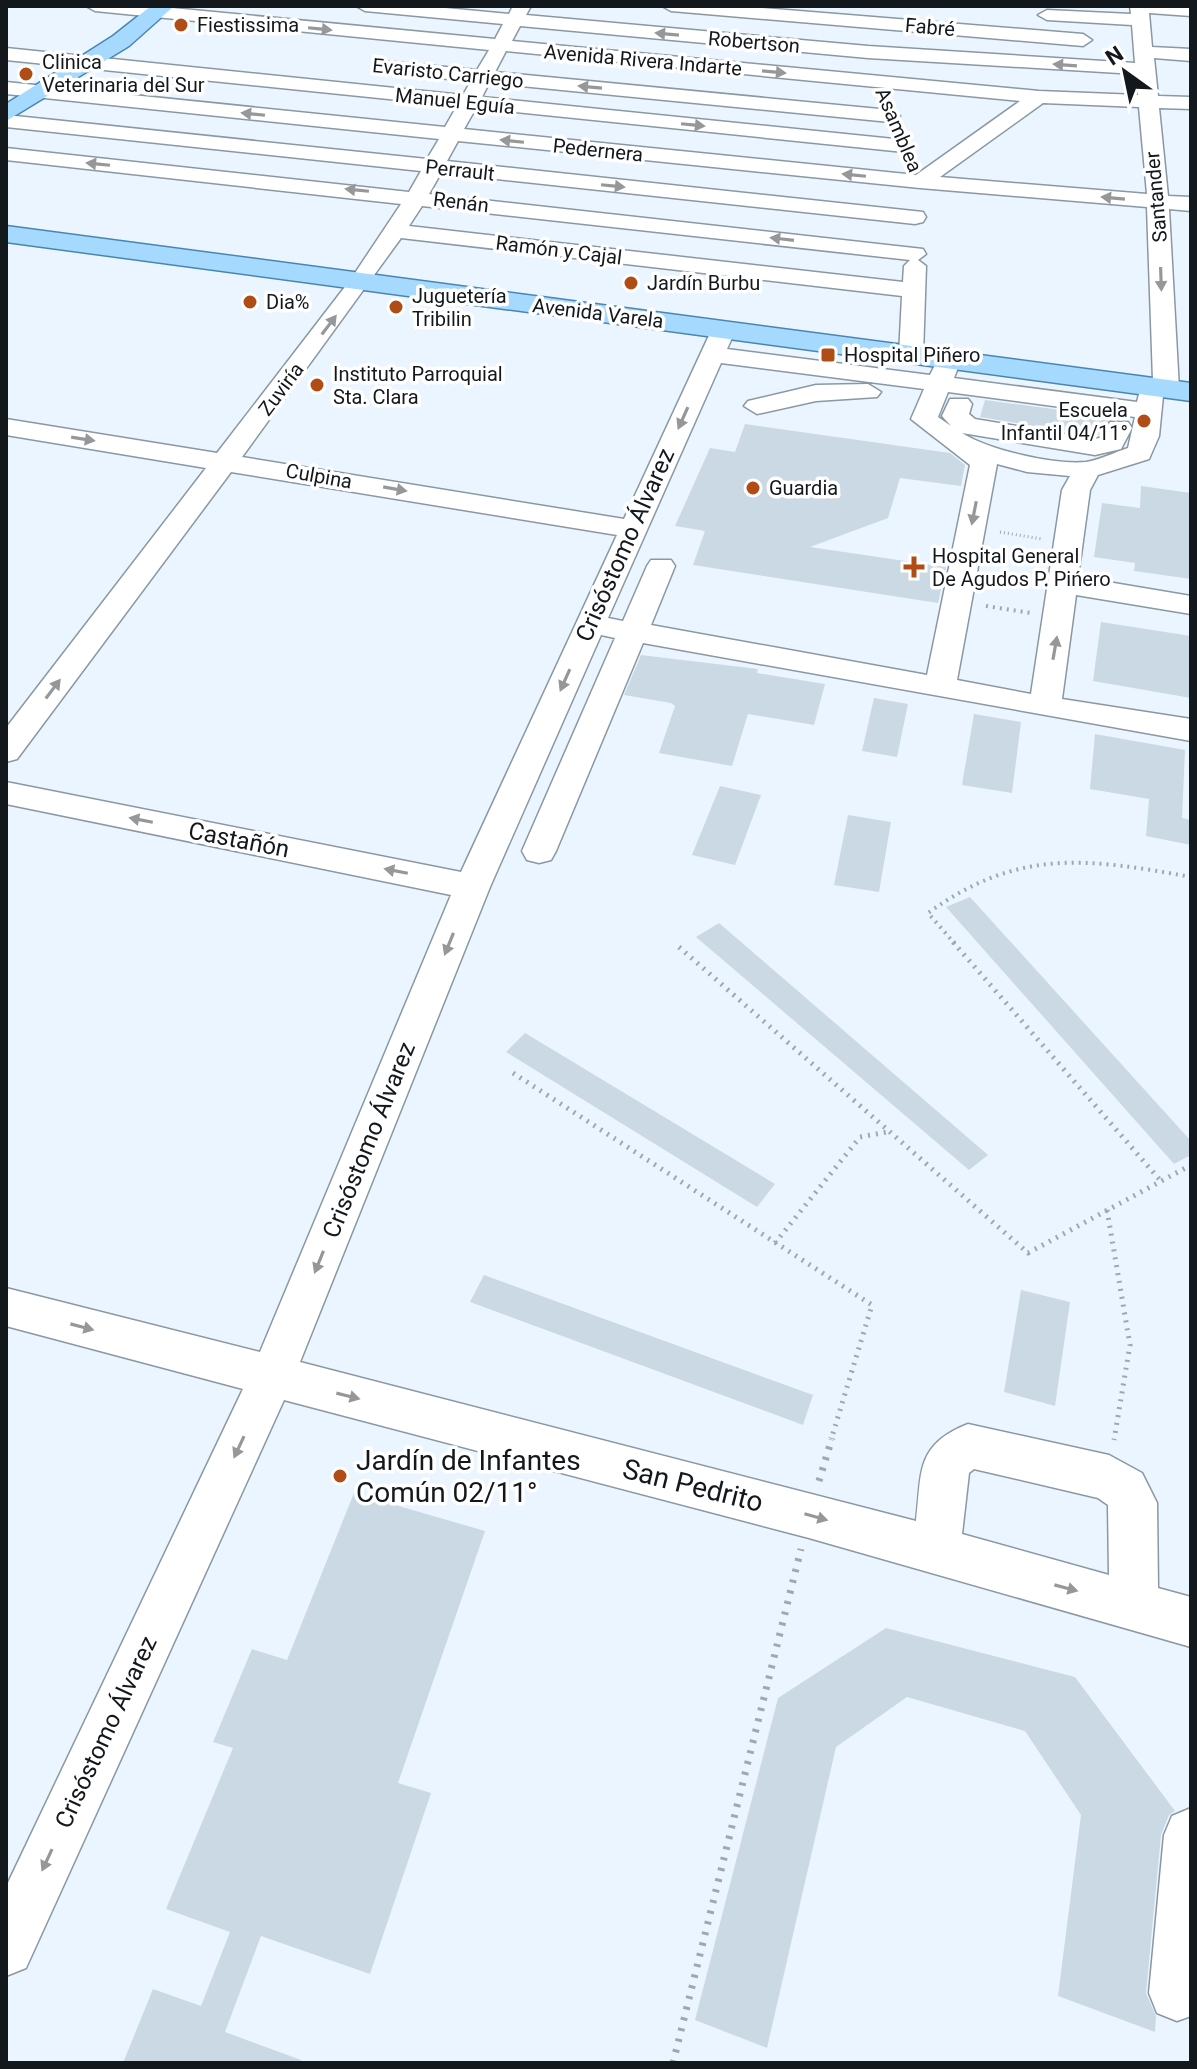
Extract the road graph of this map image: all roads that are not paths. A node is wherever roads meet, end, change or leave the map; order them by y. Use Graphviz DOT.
graph roads {
  1 [pos="95,6"];
  2 [pos="365,6"];
  3 [pos="671,6"];
  4 [pos="895,6"];
  5 [pos="925,8"];
  6 [pos="161,10"];
  7 [pos="1139,11"];
  8 [pos="1191,11"];
  9 [pos="518,13"];
  10 [pos="856,14"];
  11 [pos="1033,14"];
  12 [pos="92,38"];
  13 [pos="121,41"];
  14 [pos="152,44"];
  15 [pos="498,46"];
  16 [pos="1132,50"];
  17 [pos="868,52"];
  18 [pos="6,54"];
  19 [pos="1191,55"];
  20 [pos="86,63"];
  21 [pos="355,64"];
  22 [pos="480,76"];
  23 [pos="878,82"];
  24 [pos="6,88"];
  25 [pos="41,91"];
  26 [pos="1039,97"];
  27 [pos="1146,101"];
  28 [pos="466,102"];
  29 [pos="1191,103"];
  30 [pos="6,114"];
  31 [pos="890,116"];
  32 [pos="6,121"];
  33 [pos="448,135"];
  34 [pos="904,146"];
  35 [pos="6,154"];
  36 [pos="434,167"];
  37 [pos="920,182"];
  38 [pos="417,197"];
  39 [pos="1158,201"];
  40 [pos="1191,204"];
  41 [pos="915,217"];
  42 [pos="395,231"];
  43 [pos="6,234"];
  44 [pos="915,254"];
  45 [pos="360,283"];
  46 [pos="913,290"];
  47 [pos="718,341"];
  48 [pos="911,355"];
  49 [pos="810,366"];
  50 [pos="951,380"];
  51 [pos="816,393"];
  52 [pos="1151,395"];
  53 [pos="757,406"];
  54 [pos="6,427"];
  55 [pos="971,448"];
  56 [pos="228,461"];
  57 [pos="1087,470"];
  58 [pos="632,529"];
  59 [pos="661,566"];
  60 [pos="1065,584"];
  61 [pos="1191,605"];
  62 [pos="590,624"];
  63 [pos="633,632"];
  64 [pos="940,687"];
  65 [pos="1045,707"];
  66 [pos="1191,730"];
  67 [pos="6,751"];
  68 [pos="6,793"];
  69 [pos="539,851"];
  70 [pos="472,887"];
  71 [pos="6,1307"];
  72 [pos="272,1376"];
  73 [pos="936,1553"];
  74 [pos="1134,1606"];
  75 [pos="1191,1622"];
  76 [pos="1191,1835"];
  77 [pos="6,1948"];
  78 [pos="1177,1993"];
  1 -- 6 [label="street, Avenida Rivera Indarte"];
  2 -- 9 [label="street, Robertson"];
  3 -- 10 [label="street, Fabré"];
  4 -- 5 [label="street"];
  6 -- 13 [label="main road"];
  6 -- 15 [label="street, Avenida Rivera Indarte, one-way"];
  7 -- 8 [label="street"];
  7 -- 11 [label="street"];
  7 -- 16 [label="street, Santander"];
  9 -- 15 [label="street, Zuviría"];
  17 -- 9 [label="street, Robertson, one-way"];
  10 -- 16 [label="street, Fabré"];
  10 -- 17 [label="street, Asamblea"];
  12 -- 13 [label="street"];
  13 -- 14 [label="street"];
  13 -- 20 [label="main road"];
  15 -- 22 [label="street, Zuviría"];
  15 -- 23 [label="street, Avenida Rivera Indarte, one-way"];
  16 -- 17 [label="street, Robertson, one-way"];
  16 -- 19 [label="street"];
  16 -- 27 [label="street, Santander"];
  17 -- 23 [label="street, Asamblea"];
  18 -- 20 [label="street, Manuel Eguía"];
  20 -- 25 [label="main road"];
  20 -- 28 [label="street, Manuel Eguía"];
  21 -- 22 [label="street, Evaristo Carriego"];
  22 -- 28 [label="street, Zuviría"];
  31 -- 22 [label="street, Evaristo Carriego, one-way"];
  23 -- 26 [label="street, Avenida Rivera Indarte"];
  23 -- 31 [label="street, Asamblea"];
  24 -- 25 [label="street, Pedernera"];
  25 -- 30 [label="main road"];
  33 -- 25 [label="street, Pedernera, one-way"];
  26 -- 27 [label="street, Avenida Rivera Indarte"];
  26 -- 37 [label="street"];
  27 -- 29 [label="street, Avenida Rivera Indarte"];
  27 -- 39 [label="street, Santander"];
  28 -- 33 [label="street, Zuviría"];
  28 -- 34 [label="street, Manuel Eguía, one-way"];
  31 -- 34 [label="street, Asamblea"];
  32 -- 36 [label="street, Perrault"];
  33 -- 36 [label="street, Zuviría"];
  37 -- 33 [label="street, Pedernera, one-way"];
  34 -- 37 [label="street, Asamblea"];
  38 -- 35 [label="street, Renán, one-way"];
  36 -- 38 [label="street, Zuviría"];
  36 -- 41 [label="street, Perrault, one-way"];
  39 -- 37 [label="street, Pedernera, one-way"];
  37 -- 41 [label="street, Asamblea"];
  38 -- 42 [label="street, Zuviría"];
  44 -- 38 [label="street, Renán, one-way"];
  39 -- 40 [label="street, Pedernera"];
  39 -- 52 [label="street, Santander, one-way"];
  41 -- 44 [label="street, Asamblea"];
  42 -- 45 [label="street, Zuviría"];
  42 -- 46 [label="street, Ramón y Cajal"];
  43 -- 45 [label="main road, Avenida Varela"];
  44 -- 46 [label="street, Asamblea"];
  45 -- 47 [label="main road, Avenida Varela"];
  56 -- 45 [label="street, Zuviría, one-way"];
  46 -- 48 [label="street, Asamblea"];
  47 -- 48 [label="main road, Avenida Varela"];
  47 -- 49 [label="street"];
  47 -- 58 [label="street, Crisóstomo Álvarez, one-way"];
  48 -- 50 [label="main road, Avenida Varela"];
  49 -- 50 [label="street"];
  49 -- 51 [label="street"];
  50 -- 51 [label="street"];
  50 -- 52 [label="main road, Avenida Varela"];
  50 -- 52 [label="street"];
  50 -- 55 [label="street"];
  51 -- 53 [label="street"];
  52 -- 57 [label="street"];
  54 -- 56 [label="street, Culpina, one-way"];
  55 -- 57 [label="street"];
  55 -- 64 [label="street, one-way"];
  56 -- 58 [label="street, Culpina, one-way"];
  67 -- 56 [label="street, Zuviría, one-way"];
  57 -- 60 [label="street"];
  58 -- 62 [label="street, Crisóstomo Álvarez"];
  59 -- 63 [label="street"];
  60 -- 61 [label="street"];
  65 -- 60 [label="street, one-way"];
  62 -- 63 [label="street"];
  62 -- 70 [label="street, Crisóstomo Álvarez, one-way"];
  63 -- 64 [label="street"];
  63 -- 69 [label="street"];
  64 -- 65 [label="street"];
  65 -- 66 [label="street"];
  70 -- 68 [label="street, Castañón, one-way"];
  70 -- 72 [label="street, Crisóstomo Álvarez, one-way"];
  71 -- 72 [label="street, San Pedrito, one-way"];
  72 -- 73 [label="street, San Pedrito, one-way"];
  72 -- 77 [label="street, Crisóstomo Álvarez, one-way"];
  73 -- 74 [label="street, San Pedrito, one-way"];
  73 -- 74 [label="street"];
  74 -- 75 [label="street, San Pedrito"];
  76 -- 78 [label="street"];
}
